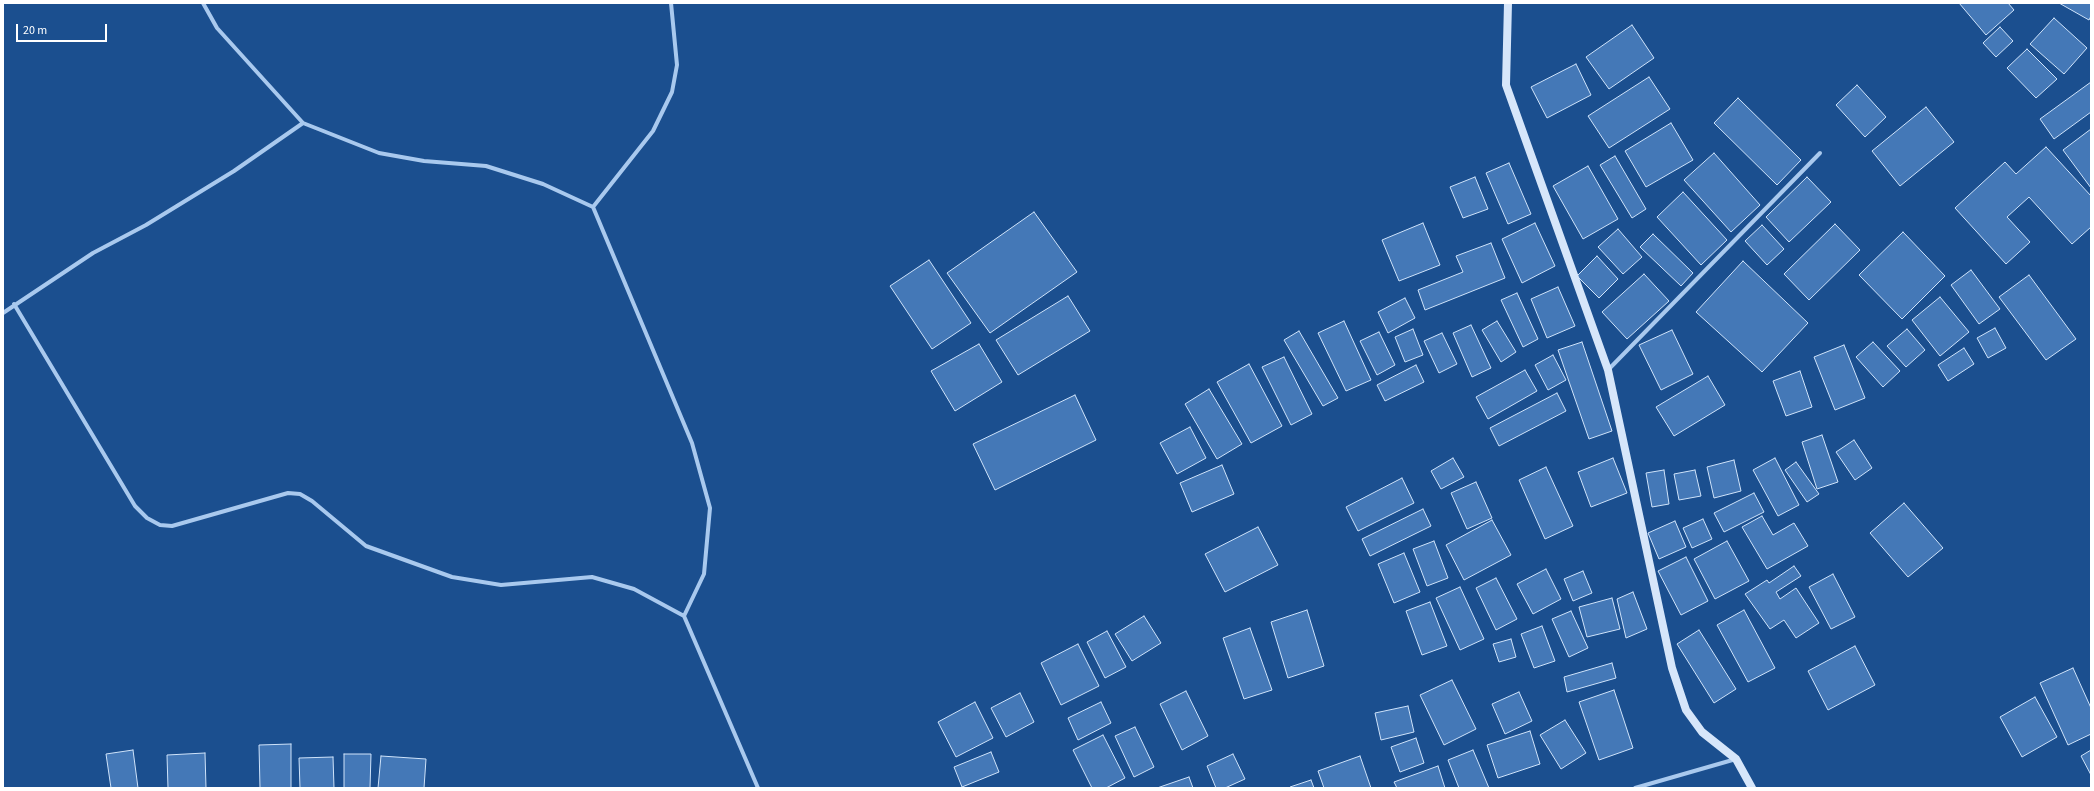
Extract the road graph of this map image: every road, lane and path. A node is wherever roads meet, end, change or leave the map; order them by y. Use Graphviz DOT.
graph roads {
  1 [pos="203,3"];
  2 [pos="671,3"];
  3 [pos="1508,3"];
  4 [pos="303,123"];
  5 [pos="1820,153"];
  6 [pos="594,207"];
  7 [pos="14,304"];
  8 [pos="3,312"];
  9 [pos="1608,370"];
  10 [pos="684,616"];
  11 [pos="1736,759"];
  12 [pos="758,788"];
  13 [pos="1635,788"];
  14 [pos="1752,788"];
  1 -- 4 [label="street"];
  2 -- 6 [label="street"];
  3 -- 9 [label="street"];
  4 -- 6 [label="street"];
  4 -- 7 [label="street"];
  5 -- 9 [label="street"];
  6 -- 10 [label="street"];
  7 -- 8 [label="street"];
  7 -- 10 [label="street"];
  9 -- 11 [label="street"];
  10 -- 12 [label="street"];
  11 -- 13 [label="street"];
  11 -- 14 [label="street"];
}
